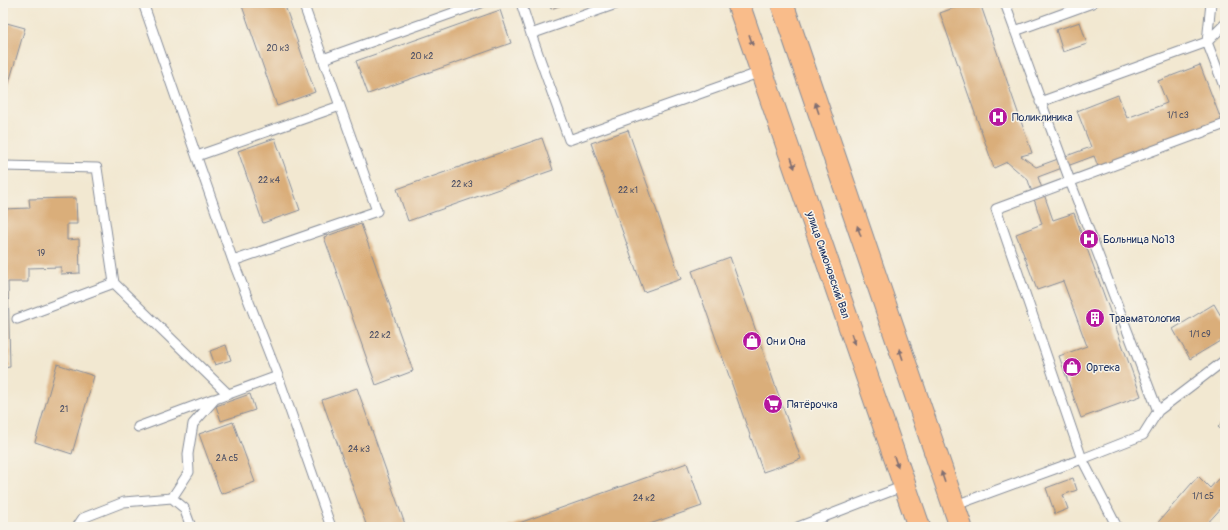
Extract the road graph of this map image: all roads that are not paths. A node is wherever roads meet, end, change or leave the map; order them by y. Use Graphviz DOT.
graph roads {
  1 [pos="143,3"];
  2 [pos="304,3"];
  3 [pos="481,3"];
  4 [pos="520,3"];
  5 [pos="619,3"];
  6 [pos="738,3"];
  7 [pos="782,3"];
  8 [pos="1005,3"];
  9 [pos="1092,3"];
  10 [pos="1210,3"];
  11 [pos="1225,24"];
  12 [pos="1015,31"];
  13 [pos="532,34"];
  14 [pos="1207,42"];
  15 [pos="323,59"];
  16 [pos="761,72"];
  17 [pos="1225,89"];
  18 [pos="1040,102"];
  19 [pos="340,106"];
  20 [pos="1225,124"];
  21 [pos="197,156"];
  22 [pos="3,166"];
  23 [pos="1070,182"];
  24 [pos="234,261"];
  25 [pos="114,283"];
  26 [pos="17,319"];
  27 [pos="1225,360"];
  28 [pos="278,376"];
  29 [pos="228,394"];
  30 [pos="215,399"];
  31 [pos="1158,411"];
  32 [pos="138,427"];
  33 [pos="1082,459"];
  34 [pos="904,486"];
  35 [pos="172,498"];
  36 [pos="953,506"];
  37 [pos="76,527"];
  38 [pos="191,527"];
  39 [pos="331,527"];
  40 [pos="798,527"];
  41 [pos="919,527"];
  42 [pos="961,527"];
  43 [pos="1117,527"];
  1 -- 21 [label="lane"];
  2 -- 15 [label="lane"];
  3 -- 15 [label="lane"];
  4 -- 13 [label="lane"];
  5 -- 13 [label="lane"];
  6 -- 16 [label="main road, улица Симоновский Вал, one-way"];
  36 -- 7 [label="main road, one-way"];
  8 -- 12 [label="lane"];
  9 -- 12 [label="lane"];
  10 -- 14 [label="lane"];
  11 -- 14 [label="lane"];
  12 -- 18 [label="lane"];
  13 -- 16 [label="lane"];
  14 -- 17 [label="lane"];
  14 -- 18 [label="lane"];
  15 -- 19 [label="lane"];
  16 -- 34 [label="main road, улица Симоновский Вал, one-way"];
  18 -- 23 [label="lane"];
  19 -- 21 [label="lane"];
  19 -- 24 [label="lane"];
  20 -- 23 [label="lane"];
  21 -- 24 [label="lane"];
  22 -- 25 [label="lane"];
  23 -- 31 [label="lane"];
  23 -- 33 [label="lane"];
  24 -- 28 [label="lane"];
  25 -- 26 [label="lane"];
  25 -- 29 [label="lane"];
  27 -- 31 [label="lane"];
  28 -- 29 [label="lane"];
  28 -- 39 [label="lane"];
  29 -- 30 [label="lane"];
  30 -- 32 [label="lane"];
  30 -- 35 [label="lane"];
  31 -- 33 [label="lane"];
  33 -- 36 [label="lane"];
  33 -- 43 [label="lane"];
  34 -- 40 [label="lane"];
  34 -- 41 [label="main road, улица Симоновский Вал"];
  35 -- 37 [label="lane"];
  35 -- 38 [label="lane"];
  36 -- 42 [label="main road"];
}
